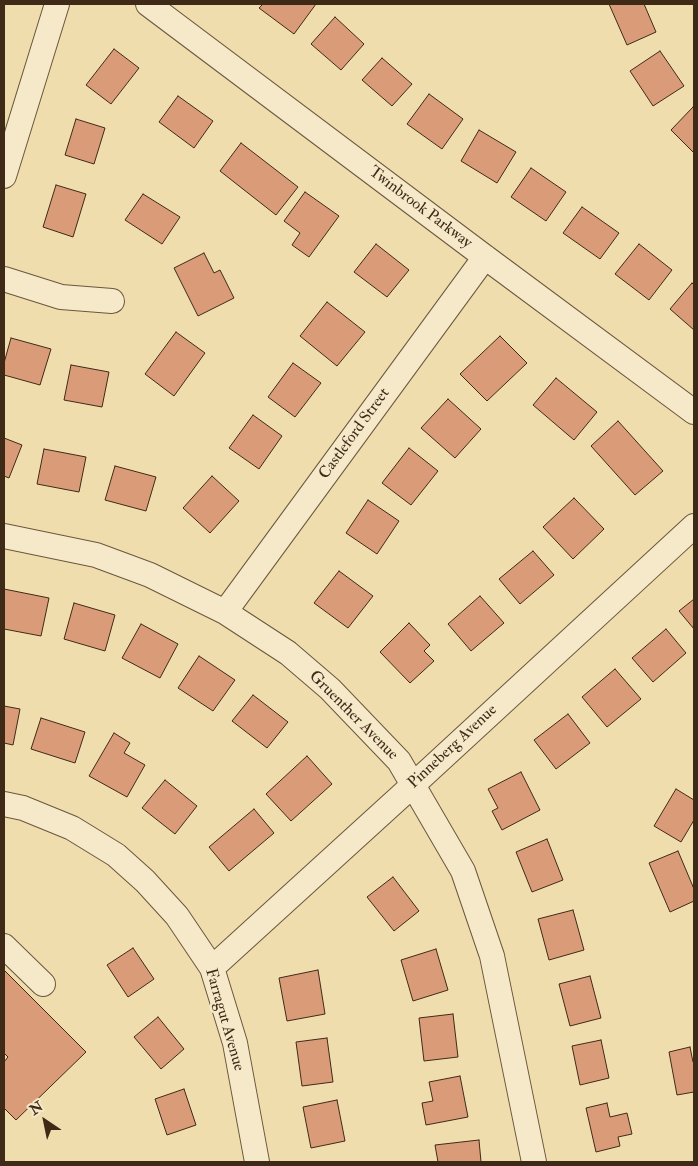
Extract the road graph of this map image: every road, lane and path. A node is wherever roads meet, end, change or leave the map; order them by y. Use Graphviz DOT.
graph roads {
  1 [pos="57,4"];
  2 [pos="148,4"];
  3 [pos="4,176"];
  4 [pos="485,257"];
  5 [pos="4,279"];
  6 [pos="112,302"];
  7 [pos="694,412"];
  8 [pos="694,526"];
  9 [pos="4,536"];
  10 [pos="225,612"];
  11 [pos="413,785"];
  12 [pos="4,804"];
  13 [pos="4,946"];
  14 [pos="212,968"];
  15 [pos="43,984"];
  16 [pos="257,1162"];
  17 [pos="534,1162"];
  1 -- 3 [label="street"];
  2 -- 4 [label="street, Twinbrook Parkway"];
  4 -- 7 [label="street, Twinbrook Parkway"];
  4 -- 10 [label="street, Castleford Street"];
  5 -- 6 [label="street"];
  8 -- 11 [label="street, Pinneberg Avenue"];
  9 -- 10 [label="street, Gruenther Avenue"];
  10 -- 11 [label="street, Gruenther Avenue"];
  11 -- 14 [label="street, Pinneberg Avenue"];
  11 -- 17 [label="street, Gruenther Avenue"];
  12 -- 14 [label="street, Farragut Avenue"];
  13 -- 15 [label="street"];
  14 -- 16 [label="street, Farragut Avenue"];
}
